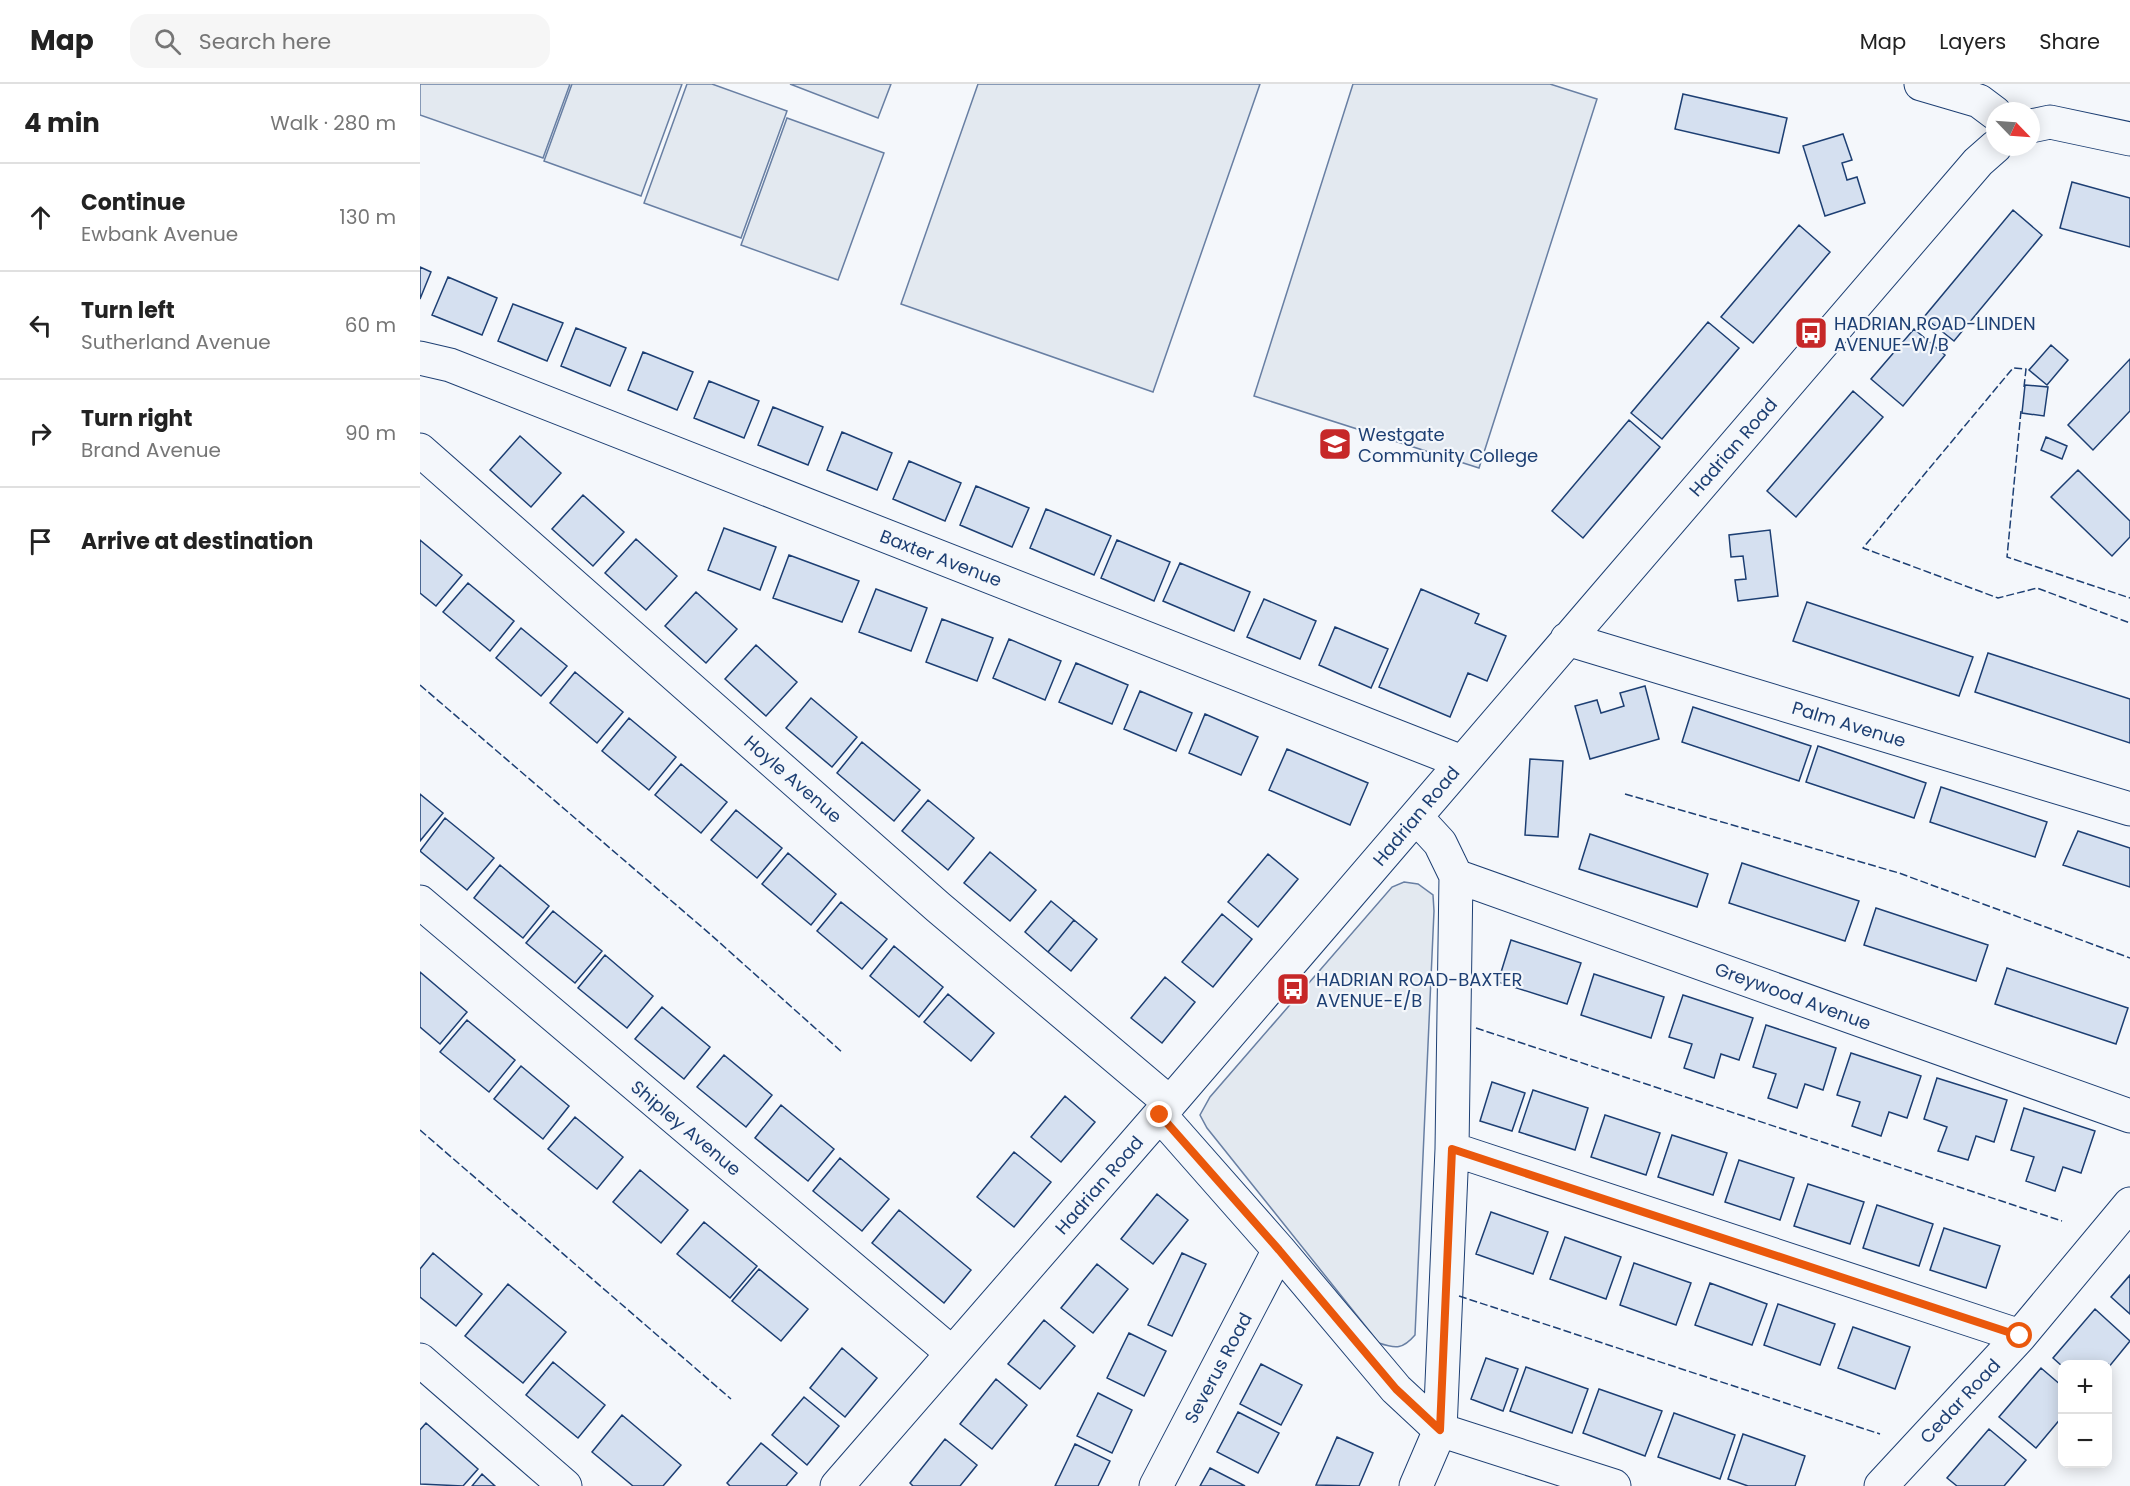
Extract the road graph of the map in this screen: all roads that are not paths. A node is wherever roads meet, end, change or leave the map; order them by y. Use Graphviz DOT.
graph roads {
  1 [pos="1921,84"];
  2 [pos="1986,106"];
  3 [pos="2040,124"];
  4 [pos="2130,139"];
  5 [pos="1986,155"];
  6 [pos="420,357"];
  7 [pos="420,450"];
  8 [pos="1567,639"];
  9 [pos="1462,762"];
  10 [pos="2130,809"];
  11 [pos="1416,817"];
  12 [pos="1456,876"];
  13 [pos="420,902"];
  14 [pos="1165,1109"];
  15 [pos="2130,1116"];
  16 [pos="1452,1149"];
  17 [pos="2130,1204"];
  18 [pos="1279,1250"];
  19 [pos="2020,1336"];
  20 [pos="952,1353"];
  21 [pos="420,1360"];
  22 [pos="1440,1430"];
  23 [pos="565,1486"];
  24 [pos="837,1486"];
  25 [pos="1156,1486"];
  26 [pos="1416,1486"];
  27 [pos="1614,1486"];
  28 [pos="1881,1486"];
  1 -- 2 [label="street"];
  3 -- 4 [label="street"];
  5 -- 8 [label="street, Hadrian Road"];
  6 -- 9 [label="street, Baxter Avenue"];
  7 -- 14 [label="street, Hoyle Avenue"];
  8 -- 9 [label="street, Hadrian Road"];
  8 -- 10 [label="street, Palm Avenue"];
  9 -- 11 [label="street, Hadrian Road"];
  11 -- 12 [label="street"];
  11 -- 14 [label="street, Hadrian Road"];
  12 -- 15 [label="street, Greywood Avenue"];
  12 -- 16 [label="street"];
  13 -- 20 [label="street, Shipley Avenue"];
  14 -- 18 [label="street, Hoyle Avenue"];
  14 -- 20 [label="street, Hadrian Road"];
  16 -- 19 [label="street"];
  16 -- 22 [label="street"];
  17 -- 19 [label="street, Cedar Road"];
  18 -- 22 [label="street, Hoyle Avenue"];
  18 -- 25 [label="street, Severus Road"];
  19 -- 28 [label="street, Cedar Road"];
  20 -- 24 [label="street, Hadrian Road"];
  21 -- 23 [label="street"];
  22 -- 26 [label="street"];
  22 -- 27 [label="street"];
}
